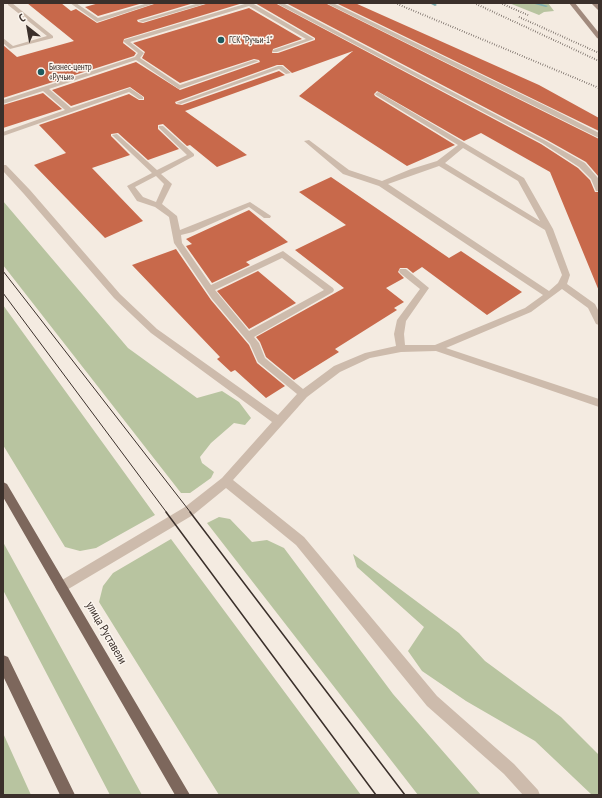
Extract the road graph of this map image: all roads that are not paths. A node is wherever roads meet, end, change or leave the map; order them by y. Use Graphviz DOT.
graph roads {
  1 [pos="10,3"];
  2 [pos="82,3"];
  3 [pos="153,3"];
  4 [pos="205,3"];
  5 [pos="279,3"];
  6 [pos="329,3"];
  7 [pos="572,3"];
  8 [pos="594,3"];
  9 [pos="74,4"];
  10 [pos="3,5"];
  11 [pos="599,9"];
  12 [pos="141,22"];
  13 [pos="599,37"];
  14 [pos="3,40"];
  15 [pos="275,51"];
  16 [pos="137,58"];
  17 [pos="256,61"];
  18 [pos="288,73"];
  19 [pos="224,79"];
  20 [pos="45,89"];
  21 [pos="186,93"];
  22 [pos="378,94"];
  23 [pos="141,98"];
  24 [pos="3,102"];
  25 [pos="179,103"];
  26 [pos="70,111"];
  27 [pos="161,127"];
  28 [pos="3,134"];
  29 [pos="115,135"];
  30 [pos="599,136"];
  31 [pos="307,142"];
  32 [pos="463,145"];
  33 [pos="440,163"];
  34 [pos="3,167"];
  35 [pos="156,173"];
  36 [pos="382,184"];
  37 [pos="599,189"];
  38 [pos="158,204"];
  39 [pos="267,216"];
  40 [pos="549,229"];
  41 [pos="176,234"];
  42 [pos="403,271"];
  43 [pos="562,284"];
  44 [pos="210,289"];
  45 [pos="549,295"];
  46 [pos="599,322"];
  47 [pos="248,336"];
  48 [pos="436,348"];
  49 [pos="401,349"];
  50 [pos="303,394"];
  51 [pos="599,403"];
  52 [pos="278,421"];
  53 [pos="226,481"];
  54 [pos="3,487"];
  55 [pos="61,587"];
  56 [pos="3,662"];
  57 [pos="68,795"];
  58 [pos="183,795"];
  59 [pos="533,795"];
  1 -- 10 [label="lane"];
  1 -- 14 [label="lane"];
  2 -- 9 [label="lane"];
  3 -- 9 [label="lane"];
  4 -- 12 [label="lane"];
  5 -- 37 [label="lane"];
  6 -- 30 [label="lane"];
  7 -- 13 [label="main road"];
  8 -- 11 [label="main road"];
  15 -- 16 [label="lane"];
  16 -- 20 [label="lane"];
  16 -- 21 [label="lane"];
  17 -- 19 [label="lane"];
  18 -- 19 [label="lane"];
  19 -- 21 [label="lane"];
  19 -- 21 [label="lane"];
  20 -- 24 [label="lane"];
  20 -- 26 [label="lane"];
  21 -- 25 [label="lane"];
  22 -- 32 [label="lane"];
  23 -- 26 [label="lane"];
  26 -- 28 [label="lane"];
  27 -- 35 [label="lane"];
  29 -- 35 [label="lane"];
  31 -- 36 [label="lane"];
  32 -- 33 [label="lane"];
  32 -- 40 [label="lane"];
  33 -- 36 [label="lane"];
  33 -- 40 [label="lane"];
  34 -- 52 [label="lane"];
  35 -- 38 [label="lane"];
  35 -- 38 [label="lane"];
  36 -- 45 [label="lane"];
  38 -- 41 [label="lane"];
  39 -- 41 [label="lane"];
  40 -- 43 [label="lane"];
  41 -- 44 [label="lane"];
  42 -- 49 [label="lane"];
  43 -- 45 [label="lane"];
  43 -- 46 [label="lane"];
  44 -- 47 [label="lane"];
  44 -- 47 [label="lane"];
  45 -- 48 [label="lane"];
  47 -- 50 [label="lane"];
  48 -- 49 [label="lane"];
  48 -- 51 [label="lane"];
  49 -- 50 [label="lane"];
  50 -- 52 [label="lane"];
  52 -- 53 [label="lane"];
  53 -- 55 [label="lane"];
  53 -- 59 [label="lane"];
  54 -- 55 [label="main road, улица Руставели"];
  55 -- 58 [label="main road, улица Руставели"];
  56 -- 57 [label="main road"];
}
